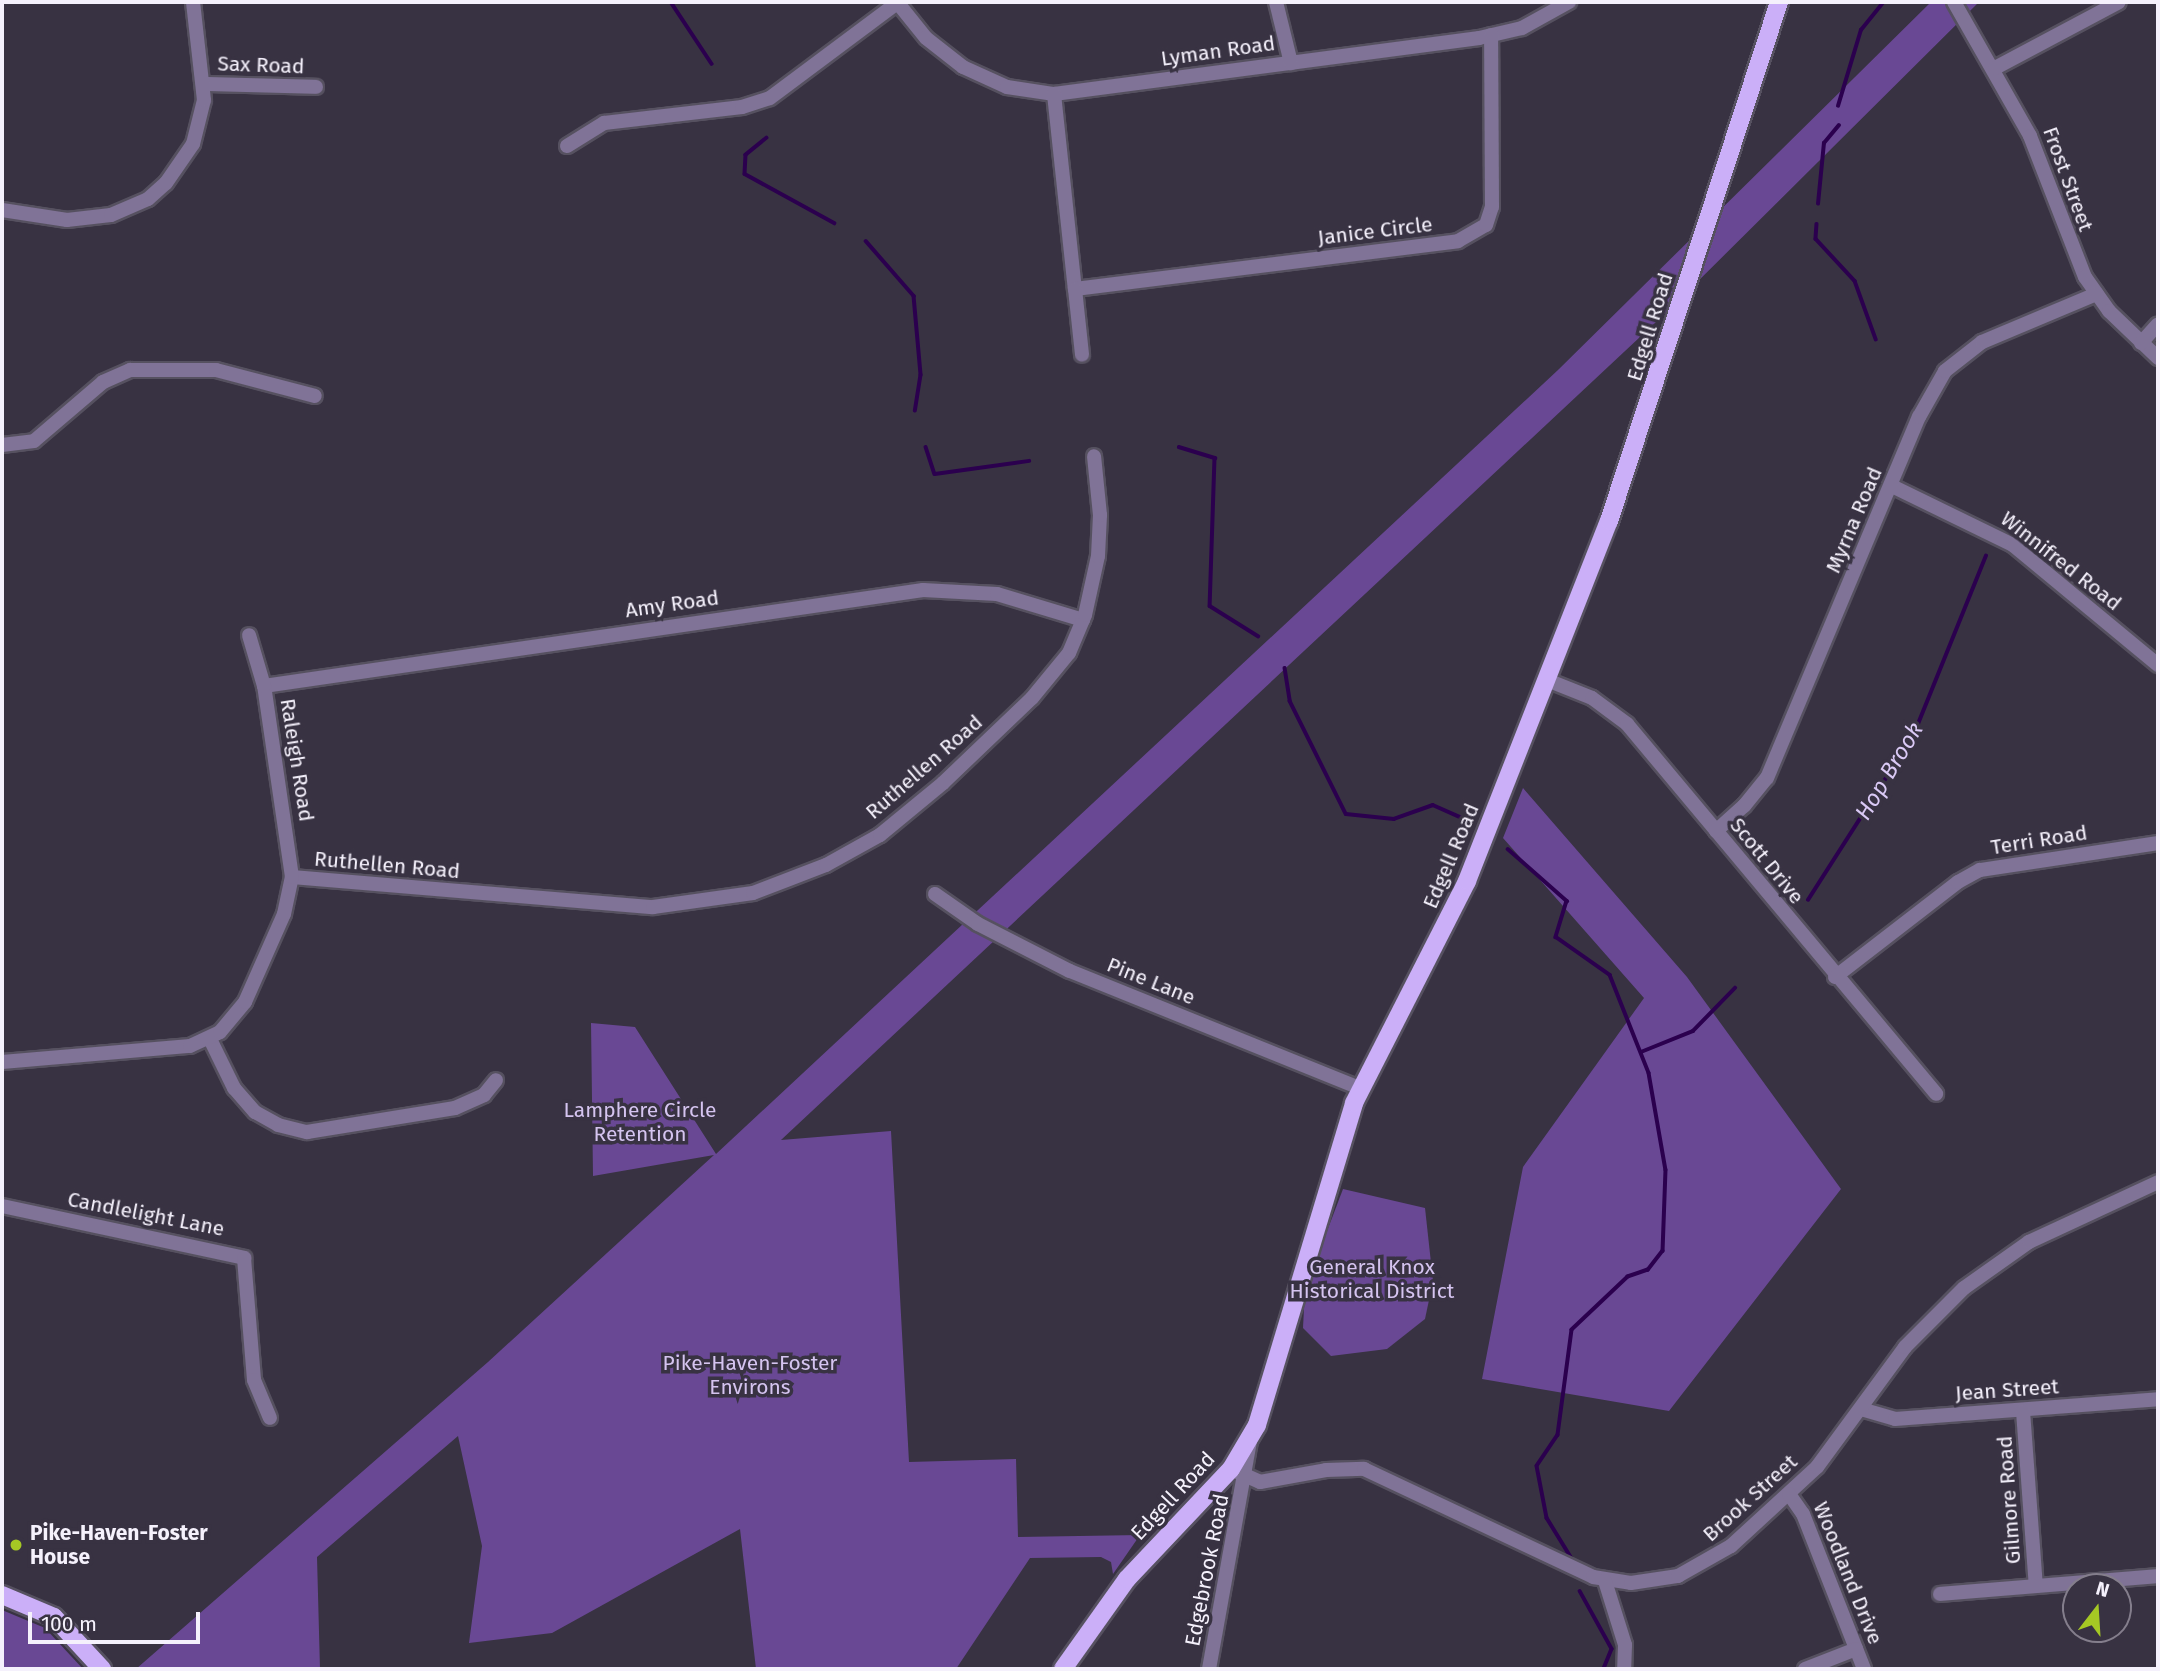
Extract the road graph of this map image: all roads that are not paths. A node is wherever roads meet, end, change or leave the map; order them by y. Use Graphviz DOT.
graph roads {
  1 [pos="194,2"];
  2 [pos="897,2"];
  3 [pos="1276,2"];
  4 [pos="1569,2"];
  5 [pos="1779,2"];
  6 [pos="1954,2"];
  7 [pos="2119,2"];
  8 [pos="1491,35"];
  9 [pos="1291,63"];
  10 [pos="1994,68"];
  11 [pos="205,84"];
  12 [pos="316,87"];
  13 [pos="1054,94"];
  14 [pos="567,146"];
  15 [pos="2,210"];
  16 [pos="1074,289"];
  17 [pos="2096,294"];
  18 [pos="2158,324"];
  19 [pos="2141,343"];
  20 [pos="1082,355"];
  21 [pos="2158,358"];
  22 [pos="315,396"];
  23 [pos="2,444"];
  24 [pos="1094,456"];
  25 [pos="1892,486"];
  26 [pos="1083,620"];
  27 [pos="249,635"];
  28 [pos="2158,665"];
  29 [pos="1548,680"];
  30 [pos="264,686"];
  31 [pos="1716,831"];
  32 [pos="2158,843"];
  33 [pos="292,877"];
  34 [pos="934,894"];
  35 [pos="1835,977"];
  36 [pos="210,1039"];
  37 [pos="2,1062"];
  38 [pos="496,1080"];
  39 [pos="1360,1088"];
  40 [pos="1936,1094"];
  41 [pos="2158,1182"];
  42 [pos="2,1206"];
  43 [pos="2158,1399"];
  44 [pos="1861,1409"];
  45 [pos="2023,1411"];
  46 [pos="270,1418"];
  47 [pos="1238,1474"];
  48 [pos="1789,1494"];
  49 [pos="2158,1576"];
  50 [pos="1605,1581"];
  51 [pos="2036,1586"];
  52 [pos="1940,1594"];
  53 [pos="2,1595"];
  54 [pos="1856,1649"];
  55 [pos="102,1669"];
  56 [pos="1063,1669"];
  57 [pos="1209,1669"];
  58 [pos="1624,1669"];
  59 [pos="1805,1669"];
  60 [pos="1864,1669"];
  1 -- 11 [label="street"];
  2 -- 13 [label="street, Lyman Road"];
  2 -- 14 [label="street"];
  3 -- 9 [label="street"];
  4 -- 8 [label="street, Lyman Road"];
  5 -- 29 [label="main road, Edgell Road"];
  6 -- 10 [label="street, Frost Street"];
  7 -- 10 [label="street"];
  8 -- 9 [label="street, Lyman Road"];
  8 -- 16 [label="street, Janice Circle"];
  9 -- 13 [label="street, Lyman Road"];
  10 -- 17 [label="street, Frost Street"];
  11 -- 12 [label="street, Sax Road"];
  11 -- 15 [label="street"];
  13 -- 16 [label="street"];
  16 -- 20 [label="street"];
  17 -- 19 [label="street, Frost Street"];
  17 -- 25 [label="street, Myrna Road"];
  18 -- 19 [label="street"];
  19 -- 21 [label="street, Frost Street"];
  22 -- 23 [label="street"];
  24 -- 26 [label="street, Ruthellen Road"];
  25 -- 28 [label="street, Winnifred Road"];
  25 -- 31 [label="street, Myrna Road"];
  26 -- 30 [label="street, Amy Road"];
  26 -- 33 [label="street, Ruthellen Road"];
  27 -- 30 [label="street, Raleigh Road"];
  29 -- 31 [label="street, Scott Drive"];
  29 -- 39 [label="main road, Edgell Road"];
  30 -- 33 [label="street, Raleigh Road"];
  31 -- 35 [label="street, Scott Drive"];
  32 -- 35 [label="street, Terri Road"];
  33 -- 36 [label="street, Raleigh Road"];
  34 -- 39 [label="street, Pine Lane"];
  35 -- 40 [label="street, Scott Drive"];
  36 -- 37 [label="street, Raleigh Road"];
  36 -- 38 [label="street"];
  39 -- 47 [label="main road, Edgell Road"];
  41 -- 44 [label="street, Brook Street"];
  42 -- 46 [label="street, Candlelight Lane"];
  43 -- 45 [label="street, Jean Street"];
  44 -- 45 [label="street, Jean Street"];
  44 -- 48 [label="street, Brook Street"];
  45 -- 51 [label="street, Gilmore Road"];
  47 -- 50 [label="street, Brook Street"];
  47 -- 56 [label="main road, Edgell Road"];
  47 -- 57 [label="street, Edgebrook Road"];
  48 -- 50 [label="street, Brook Street"];
  48 -- 54 [label="street, Woodland Drive"];
  49 -- 51 [label="street"];
  50 -- 58 [label="street"];
  51 -- 52 [label="street"];
  53 -- 55 [label="main road"];
  54 -- 59 [label="street"];
  54 -- 60 [label="street, Woodland Drive"];
}
